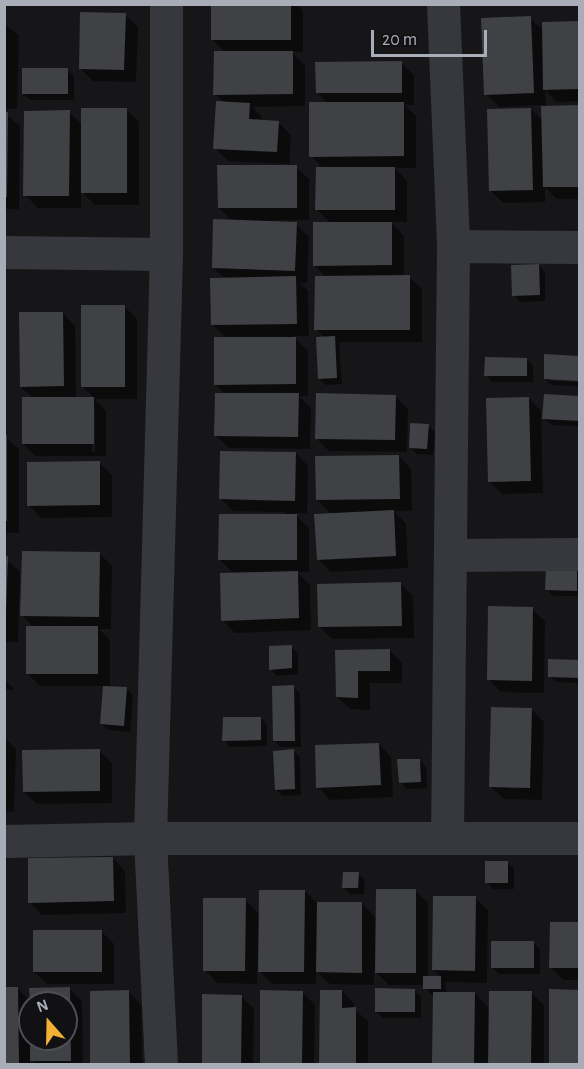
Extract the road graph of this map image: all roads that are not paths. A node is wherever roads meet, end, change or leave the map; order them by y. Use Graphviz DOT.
graph roads {
  1 [pos="166,4"];
  2 [pos="443,4"];
  3 [pos="453,246"];
  4 [pos="579,247"];
  5 [pos="4,252"];
  6 [pos="166,254"];
  7 [pos="579,554"];
  8 [pos="450,555"];
  9 [pos="150,838"];
  10 [pos="447,838"];
  11 [pos="579,838"];
  12 [pos="4,841"];
  13 [pos="161,1065"];
  1 -- 6 [label="street"];
  2 -- 3 [label="street"];
  3 -- 4 [label="street"];
  3 -- 8 [label="street"];
  5 -- 6 [label="street"];
  6 -- 9 [label="street"];
  7 -- 8 [label="street"];
  8 -- 10 [label="street"];
  9 -- 10 [label="street"];
  9 -- 12 [label="street"];
  9 -- 13 [label="street"];
  10 -- 11 [label="street"];
}
